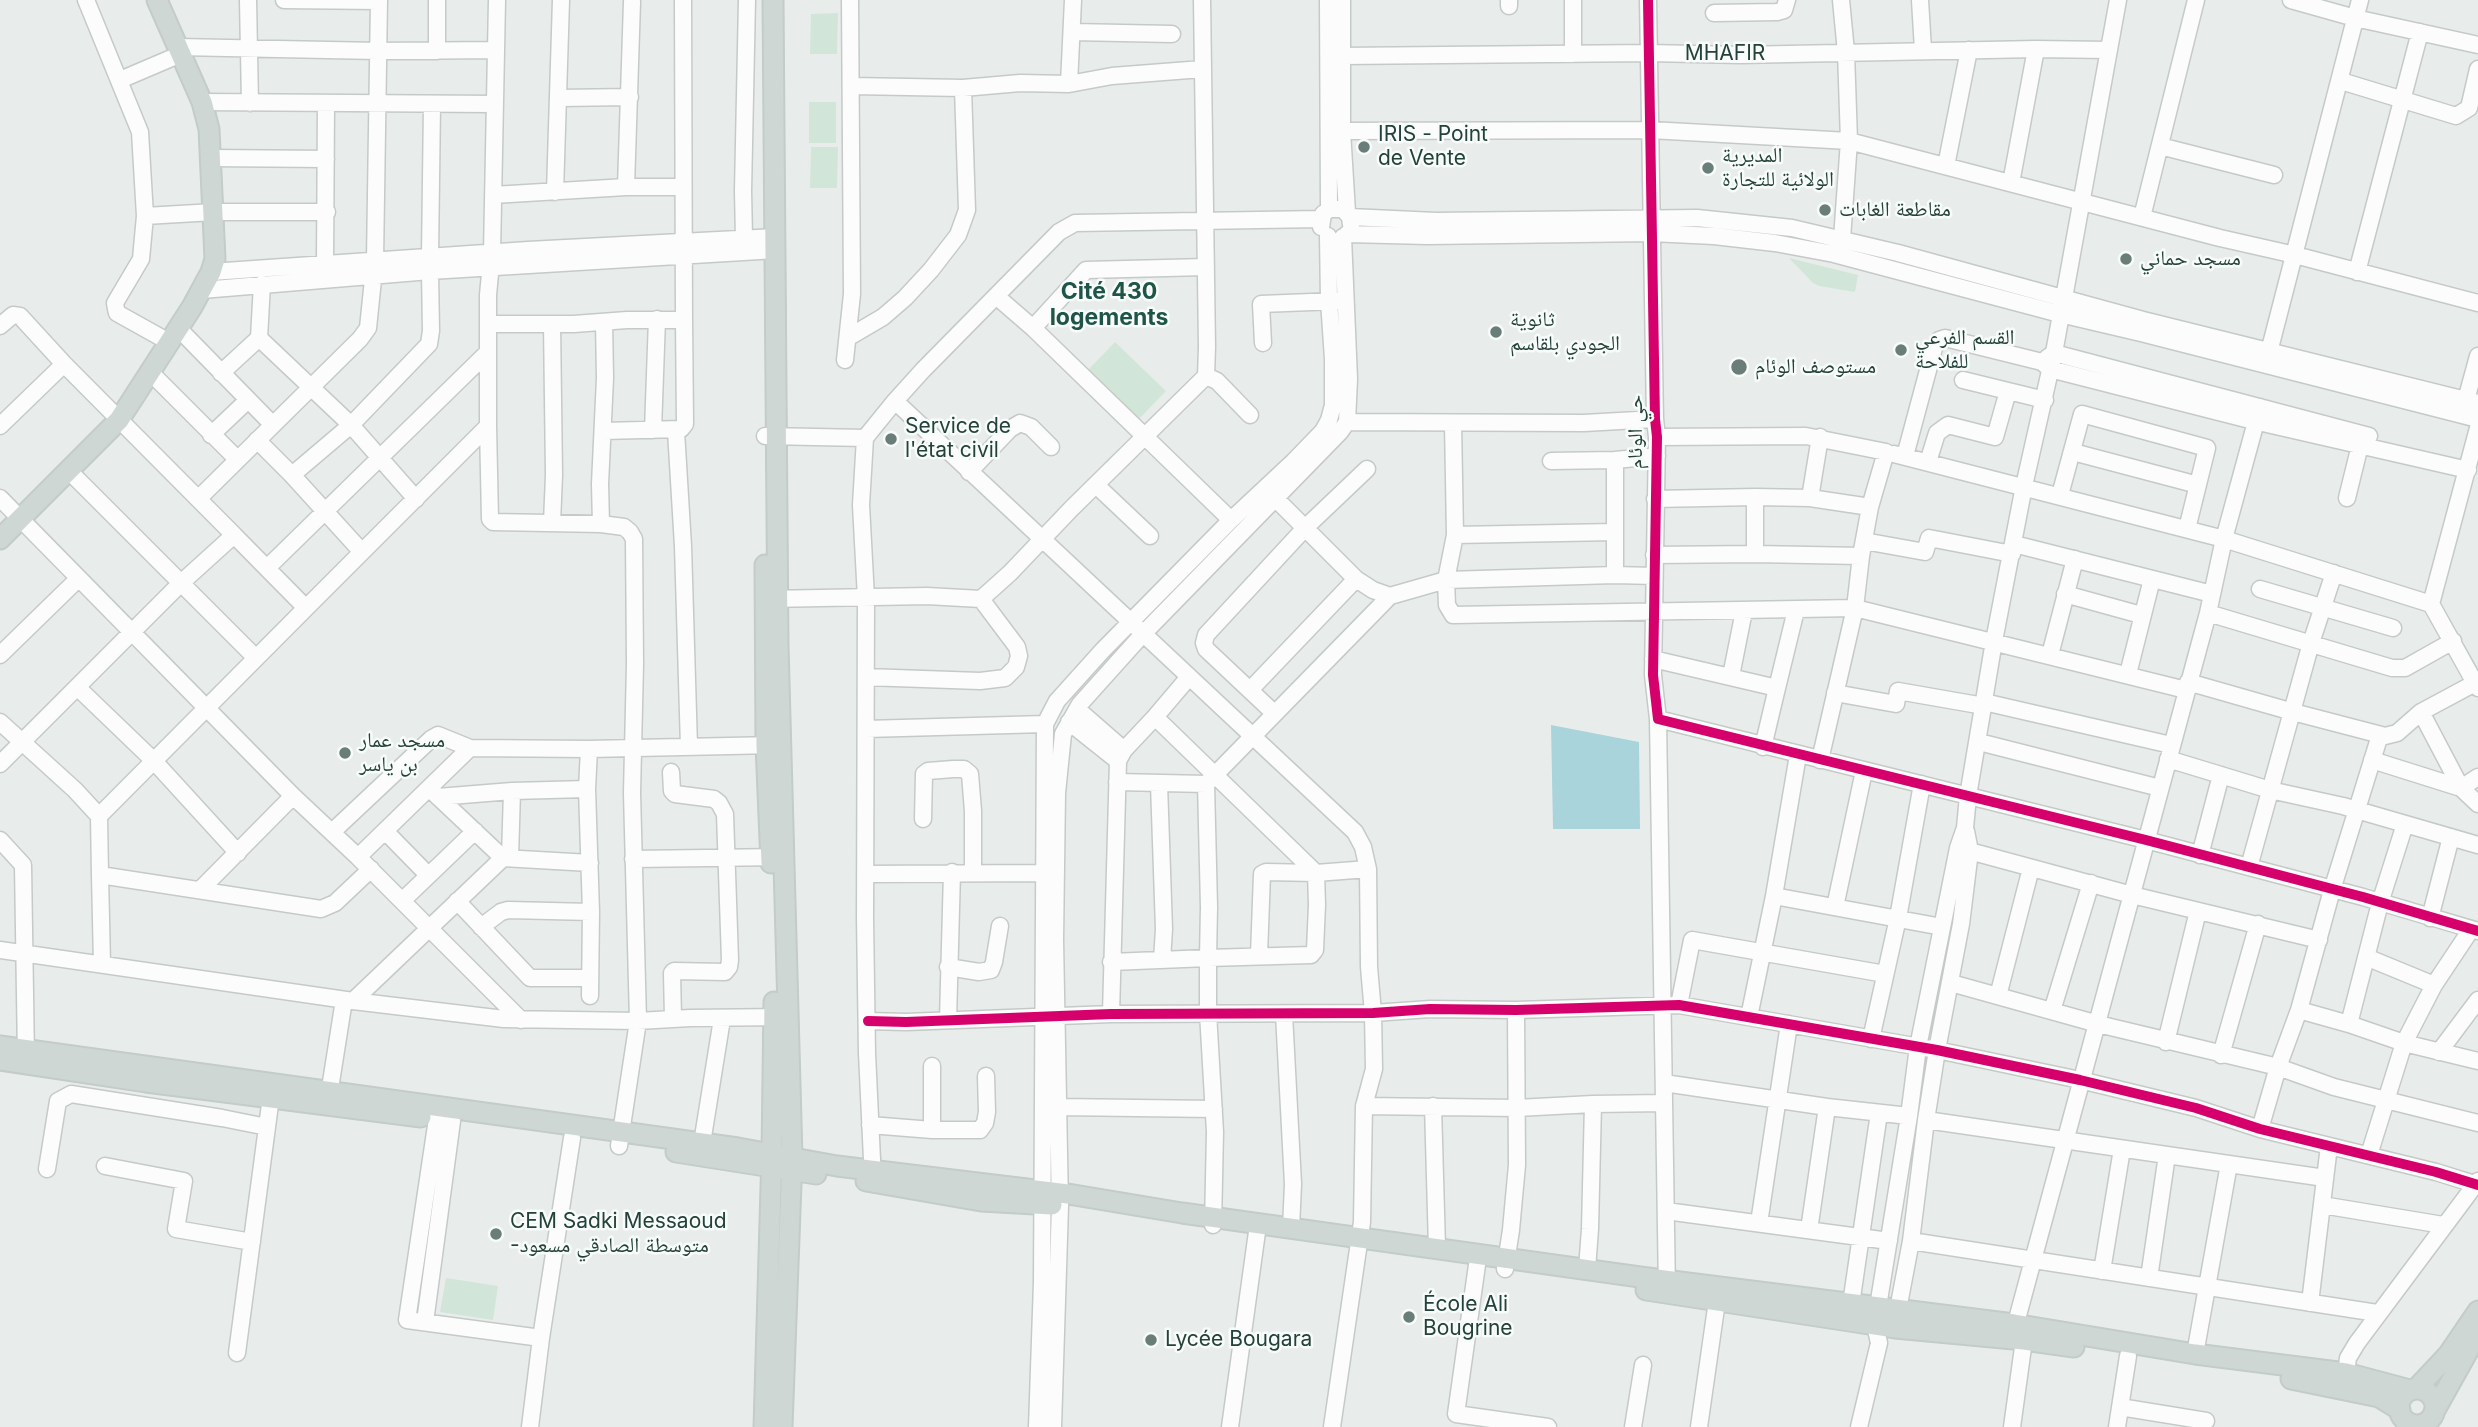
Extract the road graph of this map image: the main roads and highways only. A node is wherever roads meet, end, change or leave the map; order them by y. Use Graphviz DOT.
graph roads {
  1 [pos="157,0"];
  2 [pos="761,0"];
  3 [pos="773,0"];
  4 [pos="767,72"];
  5 [pos="0,539"];
  6 [pos="0,1046"];
  7 [pos="26,1057"];
  8 [pos="0,1060"];
  9 [pos="241,1086"];
  10 [pos="328,1098"];
  11 [pos="620,1140"];
  12 [pos="782,1162"];
  13 [pos="1213,1221"];
  14 [pos="1359,1242"];
  15 [pos="1506,1264"];
  16 [pos="1667,1287"];
  17 [pos="2478,1311"];
  18 [pos="1886,1322"];
  19 [pos="2478,1333"];
  20 [pos="2017,1334"];
  21 [pos="2413,1389"];
  22 [pos="2400,1417"];
  23 [pos="2429,1420"];
  24 [pos="764,1427"];
  25 [pos="782,1427"];
  1 -- 5 [label="main road"];
  2 -- 4 [label="main road"];
  3 -- 4 [label="main road"];
  4 -- 12 [label="main road"];
  6 -- 7 [label="main road"];
  7 -- 8 [label="main road"];
  7 -- 9 [label="main road"];
  9 -- 10 [label="main road"];
  9 -- 10 [label="main road"];
  10 -- 11 [label="main road"];
  10 -- 11 [label="main road"];
  11 -- 12 [label="main road"];
  11 -- 12 [label="main road"];
  12 -- 13 [label="main road"];
  12 -- 24 [label="main road"];
  12 -- 25 [label="main road"];
  13 -- 14 [label="main road"];
  13 -- 14 [label="main road"];
  14 -- 15 [label="main road"];
  14 -- 15 [label="main road"];
  15 -- 16 [label="main road"];
  15 -- 16 [label="main road"];
  16 -- 18 [label="main road"];
  16 -- 18 [label="main road"];
  17 -- 21 [label="main road"];
  18 -- 20 [label="main road"];
  19 -- 23 [label="main road"];
  20 -- 21 [label="main road"];
  20 -- 22 [label="main road"];
  21 -- 22 [label="main road"];
  21 -- 23 [label="main road"];
  22 -- 23 [label="main road"];
}
